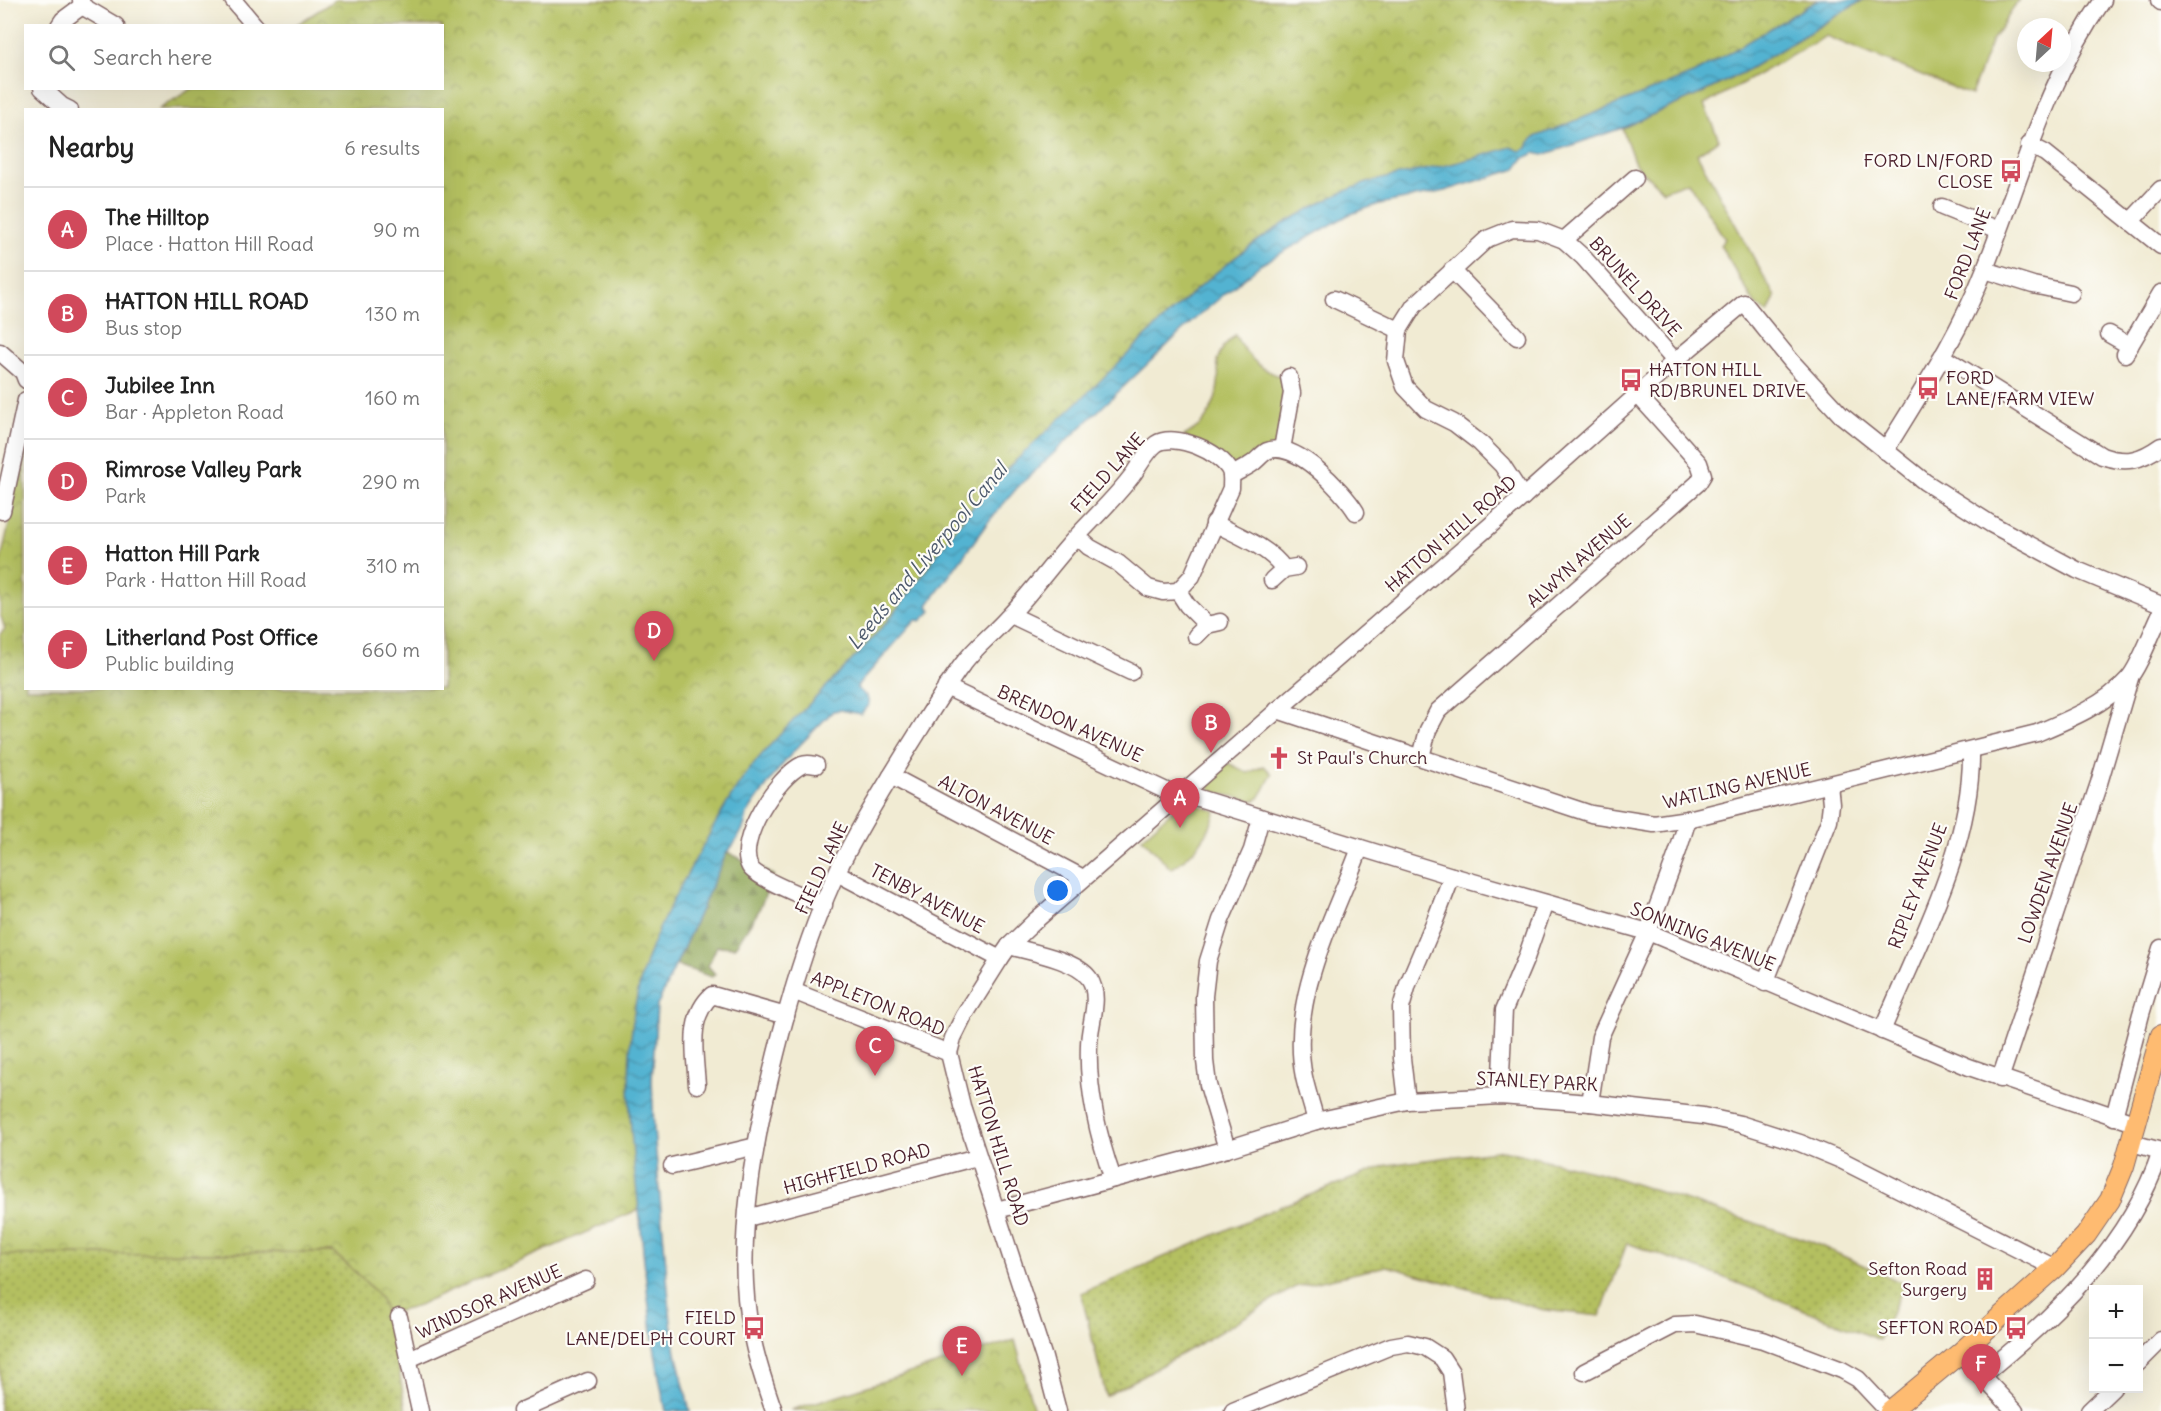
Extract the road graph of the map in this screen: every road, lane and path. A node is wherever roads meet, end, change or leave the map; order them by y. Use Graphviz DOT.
graph roads {
  1 [pos="233,0"];
  2 [pos="2103,0"];
  3 [pos="81,3"];
  4 [pos="60,24"];
  5 [pos="113,24"];
  6 [pos="253,24"];
  7 [pos="44,90"];
  8 [pos="66,108"];
  9 [pos="2029,145"];
  10 [pos="1635,178"];
  11 [pos="2161,189"];
  12 [pos="1942,207"];
  13 [pos="2130,222"];
  14 [pos="1999,230"];
  15 [pos="1564,240"];
  16 [pos="2161,246"];
  17 [pos="1452,270"];
  18 [pos="1985,270"];
  19 [pos="2071,293"];
  20 [pos="2161,293"];
  21 [pos="1334,299"];
  22 [pos="1399,330"];
  23 [pos="2109,333"];
  24 [pos="1517,337"];
  25 [pos="0,352"];
  26 [pos="1942,356"];
  27 [pos="1675,361"];
  28 [pos="24,376"];
  29 [pos="1289,377"];
  30 [pos="1638,395"];
  31 [pos="24,409"];
  32 [pos="2161,446"];
  33 [pos="1282,449"];
  34 [pos="1885,451"];
  35 [pos="1232,475"];
  36 [pos="1523,497"];
  37 [pos="2,511"];
  38 [pos="1356,512"];
  39 [pos="1214,523"];
  40 [pos="1077,536"];
  41 [pos="1284,572"];
  42 [pos="1178,591"];
  43 [pos="2161,604"];
  44 [pos="2161,613"];
  45 [pos="1011,615"];
  46 [pos="1208,628"];
  47 [pos="1131,672"];
  48 [pos="2130,678"];
  49 [pos="946,687"];
  50 [pos="1277,710"];
  51 [pos="1971,750"];
  52 [pos="1421,757"];
  53 [pos="816,765"];
  54 [pos="891,777"];
  55 [pos="1829,785"];
  56 [pos="1179,794"];
  57 [pos="1261,818"];
  58 [pos="1688,819"];
  59 [pos="1360,848"];
  60 [pos="837,873"];
  61 [pos="1452,876"];
  62 [pos="1083,878"];
  63 [pos="1545,903"];
  64 [pos="824,905"];
  65 [pos="1648,932"];
  66 [pos="2161,948"];
  67 [pos="1005,952"];
  68 [pos="1765,983"];
  69 [pos="793,991"];
  70 [pos="786,1016"];
  71 [pos="1882,1031"];
  72 [pos="2161,1035"];
  73 [pos="949,1053"];
  74 [pos="2000,1079"];
  75 [pos="697,1084"];
  76 [pos="1500,1096"];
  77 [pos="1407,1101"];
  78 [pos="1590,1103"];
  79 [pos="2114,1117"];
  80 [pos="1316,1121"];
  81 [pos="2137,1124"];
  82 [pos="2132,1143"];
  83 [pos="756,1146"];
  84 [pos="1227,1149"];
  85 [pos="2161,1151"];
  86 [pos="977,1156"];
  87 [pos="672,1167"];
  88 [pos="1113,1179"];
  89 [pos="997,1210"];
  90 [pos="747,1218"];
  91 [pos="2055,1268"];
  92 [pos="585,1280"];
  93 [pos="399,1317"];
  94 [pos="2161,1340"];
  95 [pos="1960,1353"];
  96 [pos="409,1359"];
  97 [pos="2143,1359"];
  98 [pos="1584,1372"];
  99 [pos="1981,1376"];
  100 [pos="588,1381"];
  101 [pos="2109,1393"];
  102 [pos="1894,1407"];
  103 [pos="420,1411"];
  104 [pos="521,1411"];
  105 [pos="774,1411"];
  106 [pos="1058,1411"];
  107 [pos="1233,1411"];
  108 [pos="1456,1411"];
  109 [pos="2015,1411"];
  110 [pos="2089,1411"];
  1 -- 6 [label="street"];
  2 -- 9 [label="street, FORD LANE"];
  3 -- 4 [label="street"];
  3 -- 5 [label="street"];
  7 -- 8 [label="street"];
  9 -- 13 [label="street"];
  9 -- 14 [label="street, FORD LANE"];
  10 -- 15 [label="street"];
  11 -- 13 [label="street"];
  12 -- 14 [label="street"];
  13 -- 16 [label="street"];
  14 -- 18 [label="street, FORD LANE"];
  15 -- 17 [label="street, BRUNEL DRIVE"];
  15 -- 27 [label="street, BRUNEL DRIVE"];
  17 -- 22 [label="street, BRUNEL DRIVE"];
  17 -- 24 [label="street"];
  18 -- 19 [label="street"];
  18 -- 26 [label="street, FORD LANE"];
  20 -- 23 [label="street"];
  21 -- 22 [label="street"];
  22 -- 36 [label="street, BRUNEL DRIVE"];
  25 -- 28 [label="street"];
  26 -- 32 [label="street"];
  26 -- 34 [label="street, FORD LANE"];
  27 -- 30 [label="street, HATTON HILL ROAD"];
  27 -- 34 [label="street, HATTON HILL ROAD"];
  29 -- 33 [label="street"];
  30 -- 36 [label="street, HATTON HILL ROAD"];
  30 -- 52 [label="street, ALWYN AVENUE"];
  31 -- 37 [label="street"];
  33 -- 35 [label="street"];
  33 -- 38 [label="street"];
  34 -- 43 [label="street"];
  35 -- 39 [label="street"];
  35 -- 40 [label="street, FIELD LANE"];
  36 -- 50 [label="street, HATTON HILL ROAD"];
  39 -- 41 [label="street"];
  39 -- 42 [label="street"];
  40 -- 42 [label="street"];
  40 -- 45 [label="street, FIELD LANE"];
  42 -- 46 [label="street"];
  44 -- 48 [label="street, WATLING AVENUE"];
  45 -- 47 [label="street"];
  45 -- 49 [label="street, FIELD LANE"];
  48 -- 51 [label="street, WATLING AVENUE"];
  48 -- 74 [label="street, LOWDEN AVENUE"];
  49 -- 54 [label="street, FIELD LANE"];
  49 -- 56 [label="street, BRENDON AVENUE"];
  50 -- 52 [label="street, WATLING AVENUE"];
  50 -- 56 [label="street, HATTON HILL ROAD"];
  51 -- 55 [label="street, WATLING AVENUE"];
  51 -- 71 [label="street, RIPLEY AVENUE"];
  52 -- 58 [label="street, WATLING AVENUE"];
  53 -- 64 [label="street"];
  54 -- 60 [label="street, FIELD LANE"];
  54 -- 62 [label="street, ALTON AVENUE"];
  55 -- 58 [label="street, WATLING AVENUE"];
  55 -- 68 [label="street"];
  56 -- 57 [label="street, SONNING AVENUE"];
  56 -- 62 [label="street, HATTON HILL ROAD"];
  57 -- 59 [label="street, SONNING AVENUE"];
  57 -- 84 [label="street"];
  58 -- 65 [label="street"];
  59 -- 61 [label="street, SONNING AVENUE"];
  59 -- 80 [label="street"];
  60 -- 64 [label="street, FIELD LANE"];
  60 -- 67 [label="street, TENBY AVENUE"];
  61 -- 63 [label="street, SONNING AVENUE"];
  61 -- 77 [label="street"];
  62 -- 67 [label="street, HATTON HILL ROAD"];
  63 -- 65 [label="street, SONNING AVENUE"];
  63 -- 76 [label="street"];
  64 -- 69 [label="street, FIELD LANE"];
  65 -- 68 [label="street, SONNING AVENUE"];
  65 -- 78 [label="street"];
  66 -- 79 [label="street"];
  67 -- 73 [label="street, HATTON HILL ROAD"];
  67 -- 88 [label="street, TENBY AVENUE"];
  68 -- 71 [label="street, SONNING AVENUE"];
  69 -- 70 [label="street, FIELD LANE"];
  69 -- 73 [label="street, APPLETON ROAD"];
  70 -- 75 [label="street"];
  70 -- 83 [label="street, FIELD LANE"];
  71 -- 74 [label="street, SONNING AVENUE"];
  72 -- 81 [label="main road"];
  73 -- 86 [label="street, HATTON HILL ROAD"];
  74 -- 79 [label="street, SONNING AVENUE"];
  76 -- 77 [label="street, STANLEY PARK"];
  76 -- 78 [label="street, STANLEY PARK"];
  77 -- 80 [label="street, STANLEY PARK"];
  78 -- 91 [label="street, STANLEY PARK"];
  79 -- 81 [label="street, SONNING AVENUE"];
  80 -- 84 [label="street, STANLEY PARK"];
  81 -- 82 [label="main road"];
  82 -- 85 [label="street"];
  82 -- 91 [label="main road"];
  83 -- 87 [label="street"];
  83 -- 90 [label="street, FIELD LANE"];
  84 -- 88 [label="street, STANLEY PARK"];
  85 -- 99 [label="street"];
  86 -- 89 [label="street, HATTON HILL ROAD"];
  86 -- 90 [label="street, HIGHFIELD ROAD"];
  88 -- 89 [label="street, STANLEY PARK"];
  89 -- 106 [label="street, HATTON HILL ROAD"];
  90 -- 105 [label="street, FIELD LANE"];
  91 -- 95 [label="main road"];
  92 -- 96 [label="street, WINDSOR AVENUE"];
  93 -- 96 [label="street"];
  94 -- 97 [label="street"];
  95 -- 99 [label="street"];
  95 -- 102 [label="main road"];
  96 -- 103 [label="street"];
  98 -- 102 [label="street"];
  99 -- 109 [label="street"];
  100 -- 104 [label="street"];
  101 -- 110 [label="street"];
  107 -- 108 [label="street"];
}
